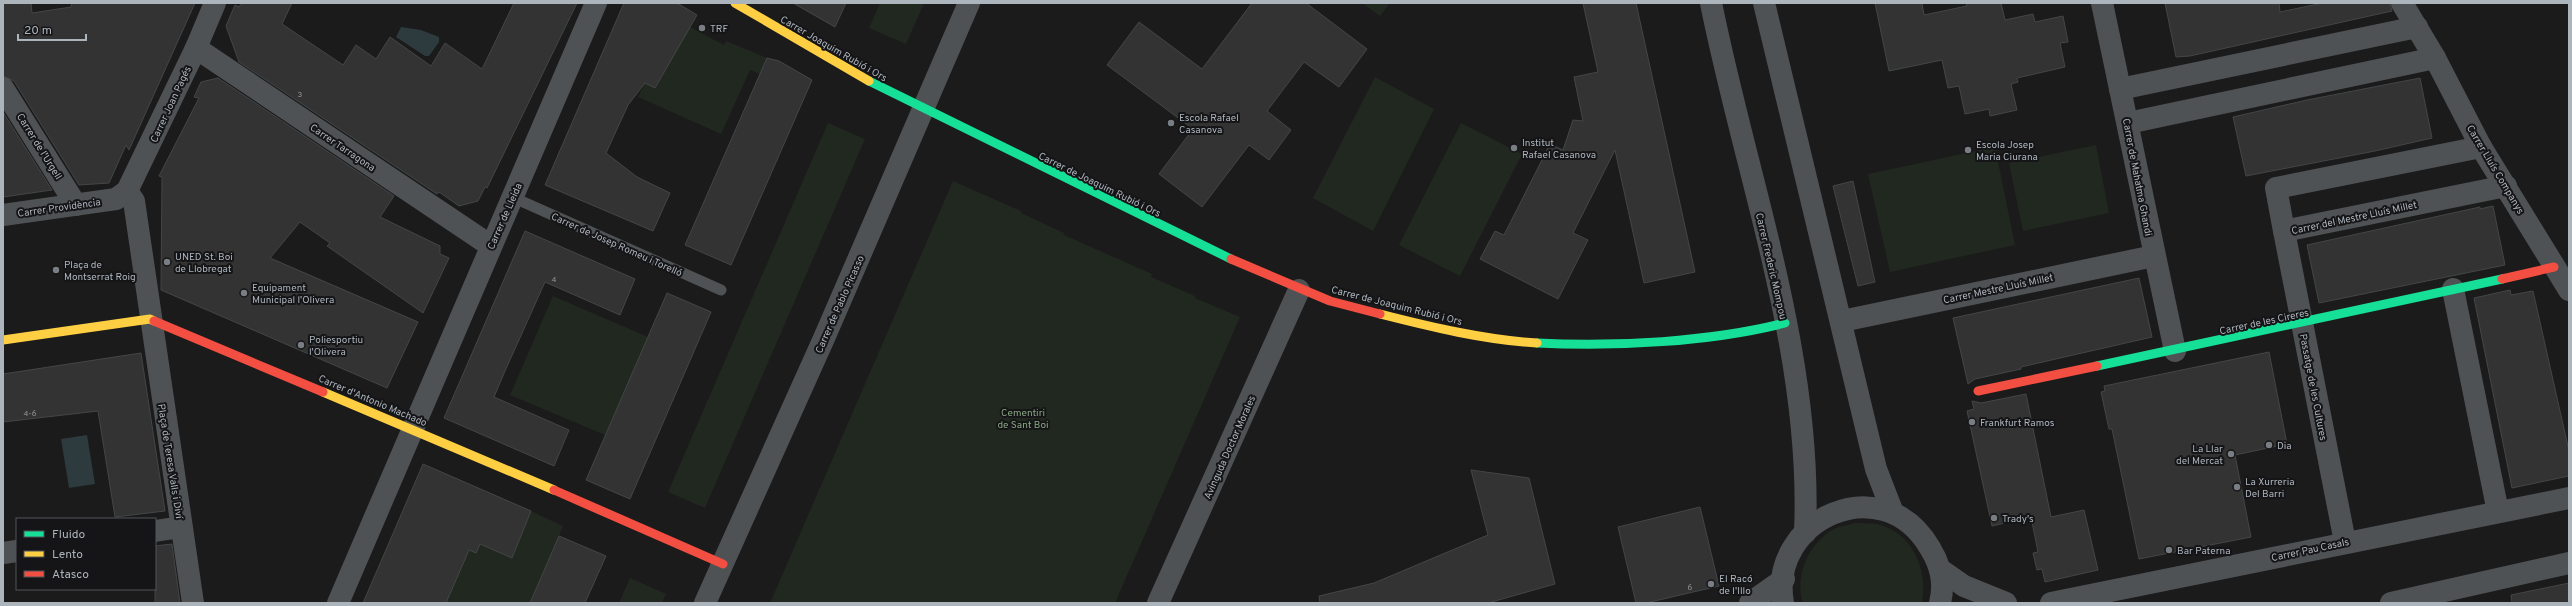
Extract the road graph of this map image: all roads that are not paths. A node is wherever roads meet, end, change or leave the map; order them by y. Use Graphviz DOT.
graph roads {
  1 [pos="215,3"];
  2 [pos="596,3"];
  3 [pos="736,3"];
  4 [pos="969,3"];
  5 [pos="1711,3"];
  6 [pos="1764,3"];
  7 [pos="2102,3"];
  8 [pos="2402,3"];
  9 [pos="2417,27"];
  10 [pos="196,48"];
  11 [pos="2435,58"];
  12 [pos="3,88"];
  13 [pos="2120,89"];
  14 [pos="924,110"];
  15 [pos="2128,123"];
  16 [pos="2481,147"];
  17 [pos="2506,186"];
  18 [pos="121,195"];
  19 [pos="512,197"];
  20 [pos="76,204"];
  21 [pos="3,215"];
  22 [pos="2284,231"];
  23 [pos="491,246"];
  24 [pos="2154,256"];
  25 [pos="2554,267"];
  26 [pos="2453,289"];
  27 [pos="721,290"];
  28 [pos="1299,290"];
  29 [pos="2569,290"];
  30 [pos="150,319"];
  31 [pos="1842,321"];
  32 [pos="1785,323"];
  33 [pos="2302,324"];
  34 [pos="3,340"];
  35 [pos="2175,351"];
  36 [pos="1978,391"];
  37 [pos="413,429"];
  38 [pos="2569,498"];
  39 [pos="2498,512"];
  40 [pos="1893,513"];
  41 [pos="181,527"];
  42 [pos="156,531"];
  43 [pos="1805,533"];
  44 [pos="2345,542"];
  45 [pos="16,551"];
  46 [pos="3,554"];
  47 [pos="2569,563"];
  48 [pos="723,564"];
  49 [pos="1941,570"];
  50 [pos="1784,579"];
  51 [pos="193,603"];
  52 [pos="338,603"];
  53 [pos="705,603"];
  54 [pos="1158,603"];
  55 [pos="1750,603"];
  56 [pos="1783,603"];
  57 [pos="1940,603"];
  58 [pos="2006,603"];
  59 [pos="2051,603"];
  60 [pos="2391,603"];
  1 -- 10 [label="street, Carrer Joan Pagés"];
  2 -- 19 [label="street, Carrer de Lleida"];
  3 -- 14 [label="street, Carrer Joaquim Rubió i Ors"];
  4 -- 14 [label="street, Carrer de Pablo Picasso"];
  5 -- 32 [label="street, Carrer Frederic Mompou"];
  6 -- 31 [label="street"];
  7 -- 13 [label="street, Carrer de Mahatma Ghandi"];
  8 -- 9 [label="street, Carrer Lluís Companys"];
  9 -- 11 [label="street, Carrer Lluís Companys"];
  9 -- 13 [label="street"];
  10 -- 18 [label="street, Carrer Joan Pagés"];
  10 -- 23 [label="street, Carrer Tarragona"];
  11 -- 15 [label="street"];
  11 -- 16 [label="street, Carrer Lluís Companys"];
  12 -- 20 [label="street, Carrer de l'Urgell"];
  13 -- 15 [label="street, Carrer de Mahatma Ghandi"];
  14 -- 28 [label="street, Carrer de Joaquim Rubió i Ors"];
  14 -- 48 [label="street, Carrer de Pablo Picasso"];
  15 -- 24 [label="street, Carrer de Mahatma Ghandi"];
  16 -- 17 [label="street, Carrer Lluís Companys"];
  16 -- 22 [label="street, Carrer del Mestre Lluís Millet"];
  17 -- 22 [label="street, Carrer del Mestre Lluís Millet"];
  17 -- 25 [label="street, Carrer Lluís Companys"];
  18 -- 20 [label="street, Carrer Providència"];
  18 -- 30 [label="street"];
  19 -- 23 [label="street, Carrer de Lleida"];
  19 -- 27 [label="lane, Carrer de Josep Romeu i Torelló"];
  20 -- 21 [label="street, Carrer Providència"];
  22 -- 33 [label="street, Passatge de les Cultures"];
  23 -- 37 [label="street, Carrer de Lleida"];
  24 -- 31 [label="street, Carrer Mestre Lluís Millet"];
  24 -- 35 [label="street, Carrer de Mahatma Ghandi"];
  25 -- 26 [label="street, Carrer de les Cireres"];
  25 -- 29 [label="street, Carrer Lluís Companys"];
  26 -- 33 [label="street, Carrer de les Cireres"];
  26 -- 39 [label="street"];
  28 -- 32 [label="street, Carrer de Joaquim Rubió i Ors"];
  28 -- 54 [label="street, Avinguda Doctor Morales"];
  30 -- 34 [label="street"];
  30 -- 37 [label="street, Carrer d'Antonio Machado"];
  30 -- 41 [label="street, Plaça de Teresa Valls i Diví"];
  31 -- 40 [label="street"];
  32 -- 43 [label="street, Carrer Frederic Mompou"];
  33 -- 35 [label="street, Carrer de les Cireres"];
  33 -- 44 [label="street, Passatge de les Cultures"];
  35 -- 36 [label="street, Carrer de les Cireres"];
  37 -- 48 [label="street, Carrer d'Antonio Machado"];
  37 -- 52 [label="street"];
  38 -- 39 [label="street, Carrer Pau Casals"];
  39 -- 44 [label="street, Carrer Pau Casals"];
  40 -- 43 [label="street"];
  40 -- 49 [label="street"];
  41 -- 42 [label="street"];
  41 -- 51 [label="street, Plaça de Teresa Valls i Diví"];
  43 -- 50 [label="street"];
  44 -- 59 [label="street, Carrer Pau Casals"];
  45 -- 46 [label="street"];
  47 -- 60 [label="street"];
  48 -- 53 [label="street, Carrer de Pablo Picasso"];
  49 -- 57 [label="street"];
  49 -- 58 [label="street"];
  50 -- 55 [label="street"];
  50 -- 56 [label="street"];
}
